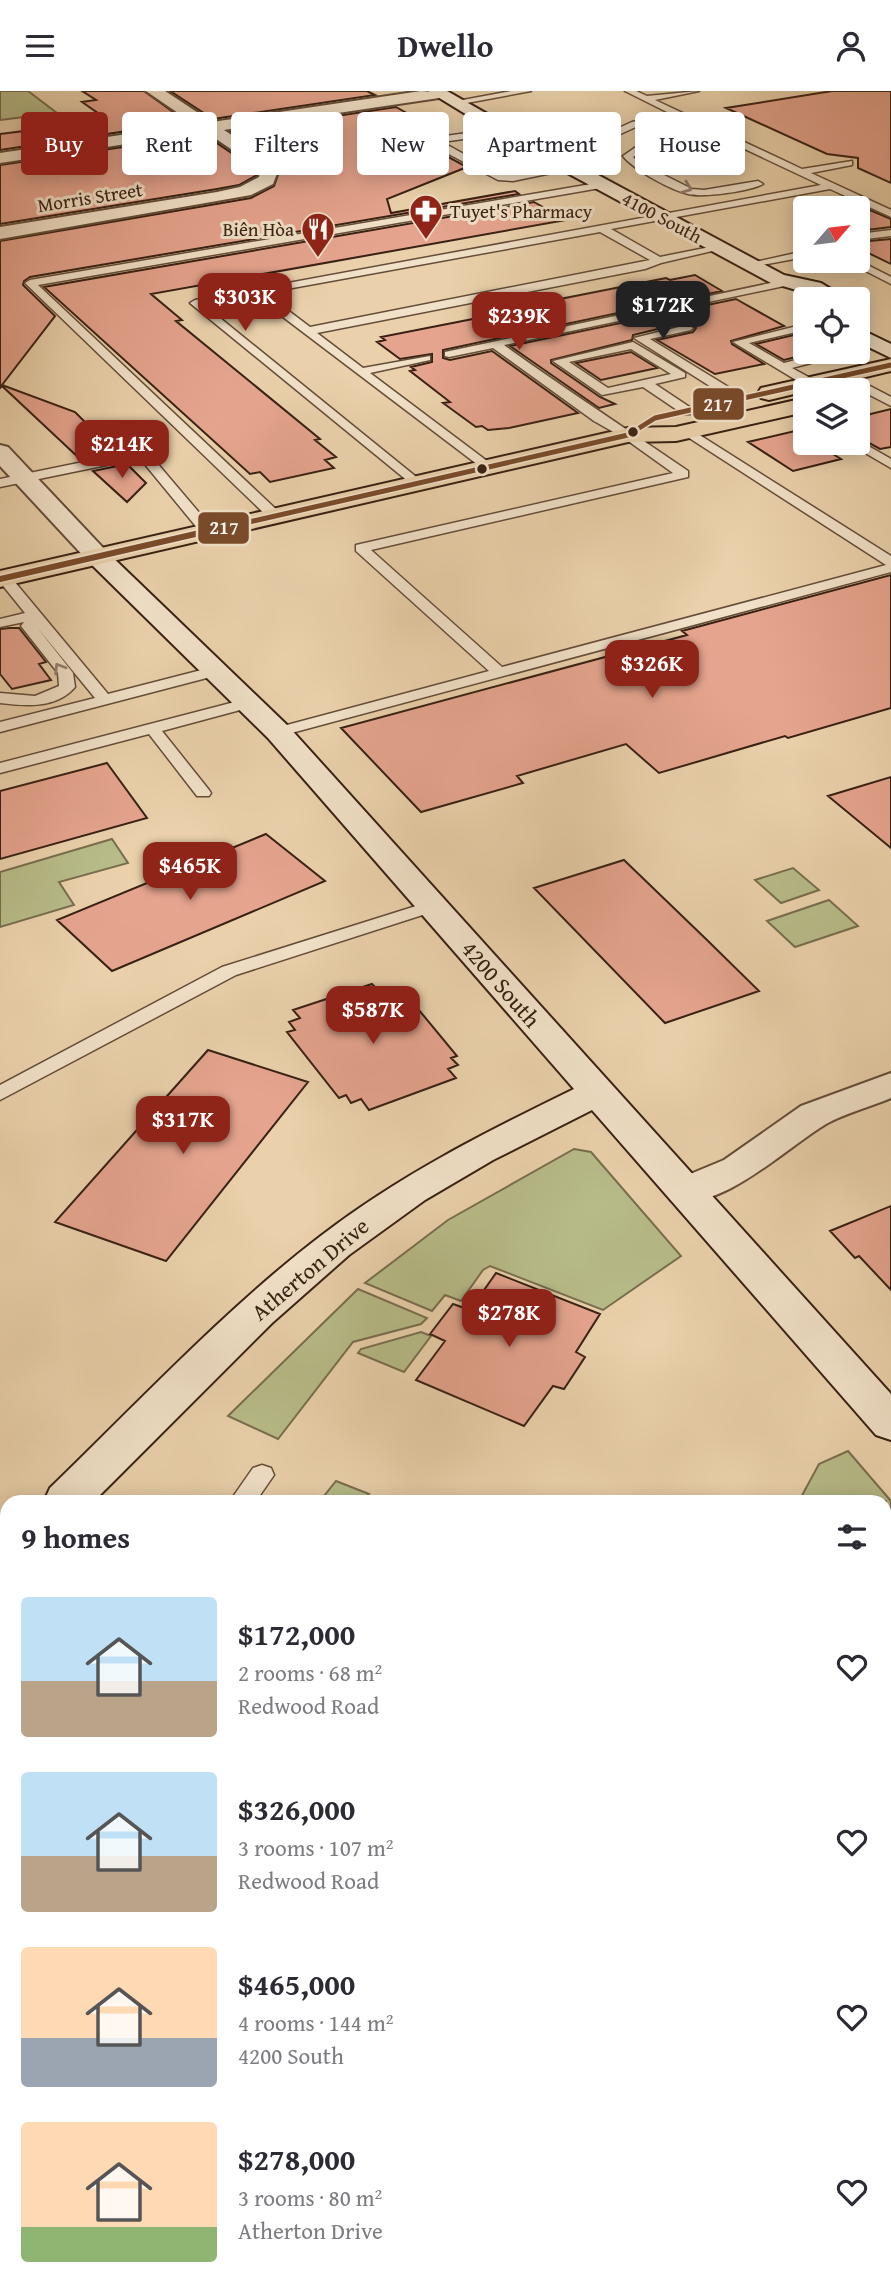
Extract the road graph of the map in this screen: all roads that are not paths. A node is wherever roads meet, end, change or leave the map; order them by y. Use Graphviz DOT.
graph roads {
  1 [pos="154,91"];
  2 [pos="527,91"];
  3 [pos="629,91"];
  4 [pos="695,91"];
  5 [pos="437,92"];
  6 [pos="645,99"];
  7 [pos="456,102"];
  8 [pos="186,112"];
  9 [pos="472,112"];
  10 [pos="673,112"];
  11 [pos="217,126"];
  12 [pos="217,132"];
  13 [pos="122,140"];
  14 [pos="439,144"];
  15 [pos="745,146"];
  16 [pos="0,158"];
  17 [pos="849,163"];
  18 [pos="646,169"];
  19 [pos="801,172"];
  20 [pos="494,175"];
  21 [pos="530,175"];
  22 [pos="584,175"];
  23 [pos="658,175"];
  24 [pos="758,184"];
  25 [pos="603,185"];
  26 [pos="831,185"];
  27 [pos="891,213"];
  28 [pos="662,216"];
  29 [pos="601,228"];
  30 [pos="0,233"];
  31 [pos="891,233"];
  32 [pos="870,236"];
  33 [pos="720,248"];
  34 [pos="793,256"];
  35 [pos="658,260"];
  36 [pos="751,264"];
  37 [pos="870,270"];
  38 [pos="779,281"];
  39 [pos="891,281"];
  40 [pos="814,287"];
  41 [pos="256,292"];
  42 [pos="793,299"];
  43 [pos="687,328"];
  44 [pos="308,331"];
  45 [pos="793,331"];
  46 [pos="870,341"];
  47 [pos="495,344"];
  48 [pos="891,352"];
  49 [pos="449,354"];
  50 [pos="426,358"];
  51 [pos="794,364"];
  52 [pos="891,365"];
  53 [pos="781,367"];
  54 [pos="361,372"];
  55 [pos="860,378"];
  56 [pos="645,383"];
  57 [pos="793,386"];
  58 [pos="873,389"];
  59 [pos="739,399"];
  60 [pos="793,402"];
  61 [pos="891,402"];
  62 [pos="793,404"];
  63 [pos="687,421"];
  64 [pos="628,435"];
  65 [pos="0,452"];
  66 [pos="870,452"];
  67 [pos="891,464"];
  68 [pos="486,467"];
  69 [pos="25,478"];
  70 [pos="0,483"];
  71 [pos="415,483"];
  72 [pos="275,516"];
  73 [pos="208,532"];
  74 [pos="98,557"];
  75 [pos="891,562"];
  76 [pos="891,568"];
  77 [pos="2,579"];
  78 [pos="35,616"];
  79 [pos="0,623"];
  80 [pos="216,671"];
  81 [pos="500,674"];
  82 [pos="57,696"];
  83 [pos="0,698"];
  84 [pos="104,699"];
  85 [pos="250,703"];
  86 [pos="0,715"];
  87 [pos="0,727"];
  88 [pos="152,728"];
  89 [pos="278,732"];
  90 [pos="0,768"];
  91 [pos="202,793"];
  92 [pos="432,907"];
  93 [pos="891,1085"];
  94 [pos="0,1093"];
  95 [pos="596,1093"];
  96 [pos="685,1191"];
  97 [pos="885,1407"];
  98 [pos="262,1475"];
  99 [pos="72,1495"];
  100 [pos="247,1495"];
  1 -- 8 [label="street"];
  2 -- 7 [label="lane"];
  3 -- 6 [label="lane"];
  4 -- 6 [label="lane"];
  5 -- 7 [label="street, 4100 South"];
  5 -- 11 [label="street"];
  6 -- 10 [label="lane"];
  7 -- 9 [label="street, 4100 South"];
  12 -- 30 [label="street, Morris Street"];
  13 -- 16 [label="street"];
  14 -- 14 [label="lane"];
  15 -- 19 [label="lane"];
  17 -- 19 [label="lane"];
  18 -- 18 [label="lane"];
  19 -- 26 [label="lane"];
  20 -- 21 [label="lane"];
  22 -- 25 [label="street, 4100 South"];
  23 -- 24 [label="lane, one-way"];
  25 -- 28 [label="street, 4100 South"];
  25 -- 72 [label="lane"];
  26 -- 27 [label="lane"];
  26 -- 28 [label="lane"];
  28 -- 29 [label="lane"];
  28 -- 33 [label="street, 4100 South"];
  29 -- 35 [label="lane"];
  29 -- 41 [label="lane"];
  31 -- 32 [label="lane"];
  33 -- 35 [label="lane"];
  33 -- 36 [label="street, 4100 South"];
  34 -- 36 [label="lane"];
  35 -- 44 [label="lane"];
  36 -- 38 [label="street, 4100 South"];
  37 -- 39 [label="lane"];
  38 -- 40 [label="street, 4100 South"];
  38 -- 42 [label="street, 4100 South"];
  38 -- 47 [label="lane"];
  41 -- 44 [label="lane"];
  41 -- 71 [label="lane"];
  43 -- 59 [label="lane"];
  44 -- 54 [label="lane"];
  45 -- 53 [label="lane"];
  46 -- 48 [label="street"];
  47 -- 49 [label="lane"];
  47 -- 64 [label="lane"];
  50 -- 54 [label="lane"];
  51 -- 53 [label="lane"];
  52 -- 55 [label="main road"];
  53 -- 57 [label="lane"];
  54 -- 68 [label="lane"];
  56 -- 56 [label="lane"];
  56 -- 63 [label="lane"];
  58 -- 61 [label="lane"];
  59 -- 60 [label="main road"];
  59 -- 63 [label="main road"];
  62 -- 63 [label="main road"];
  63 -- 64 [label="main road"];
  63 -- 75 [label="lane"];
  64 -- 68 [label="main road"];
  64 -- 81 [label="lane"];
  65 -- 69 [label="street, 4200 South"];
  66 -- 67 [label="lane"];
  68 -- 71 [label="main road"];
  69 -- 70 [label="lane"];
  69 -- 73 [label="lane"];
  69 -- 74 [label="street, 4200 South"];
  71 -- 72 [label="main road"];
  72 -- 73 [label="main road"];
  73 -- 74 [label="main road"];
  74 -- 77 [label="main road"];
  74 -- 80 [label="street, 4200 South"];
  76 -- 81 [label="lane"];
  77 -- 78 [label="lane"];
  78 -- 79 [label="lane"];
  82 -- 78 [label="lane, one-way"];
  78 -- 84 [label="lane"];
  80 -- 84 [label="lane"];
  80 -- 85 [label="street, 4200 South"];
  81 -- 89 [label="lane"];
  82 -- 83 [label="lane"];
  82 -- 86 [label="lane"];
  84 -- 87 [label="lane"];
  85 -- 88 [label="lane"];
  85 -- 89 [label="street, 4200 South"];
  88 -- 90 [label="lane"];
  88 -- 91 [label="lane"];
  89 -- 92 [label="street, 4200 South"];
  92 -- 94 [label="lane"];
  92 -- 95 [label="street, 4200 South"];
  93 -- 96 [label="street"];
  95 -- 96 [label="street, 4200 South"];
  95 -- 99 [label="street, Atherton Drive"];
  96 -- 97 [label="street, 4200 South"];
  98 -- 100 [label="lane"];
}
